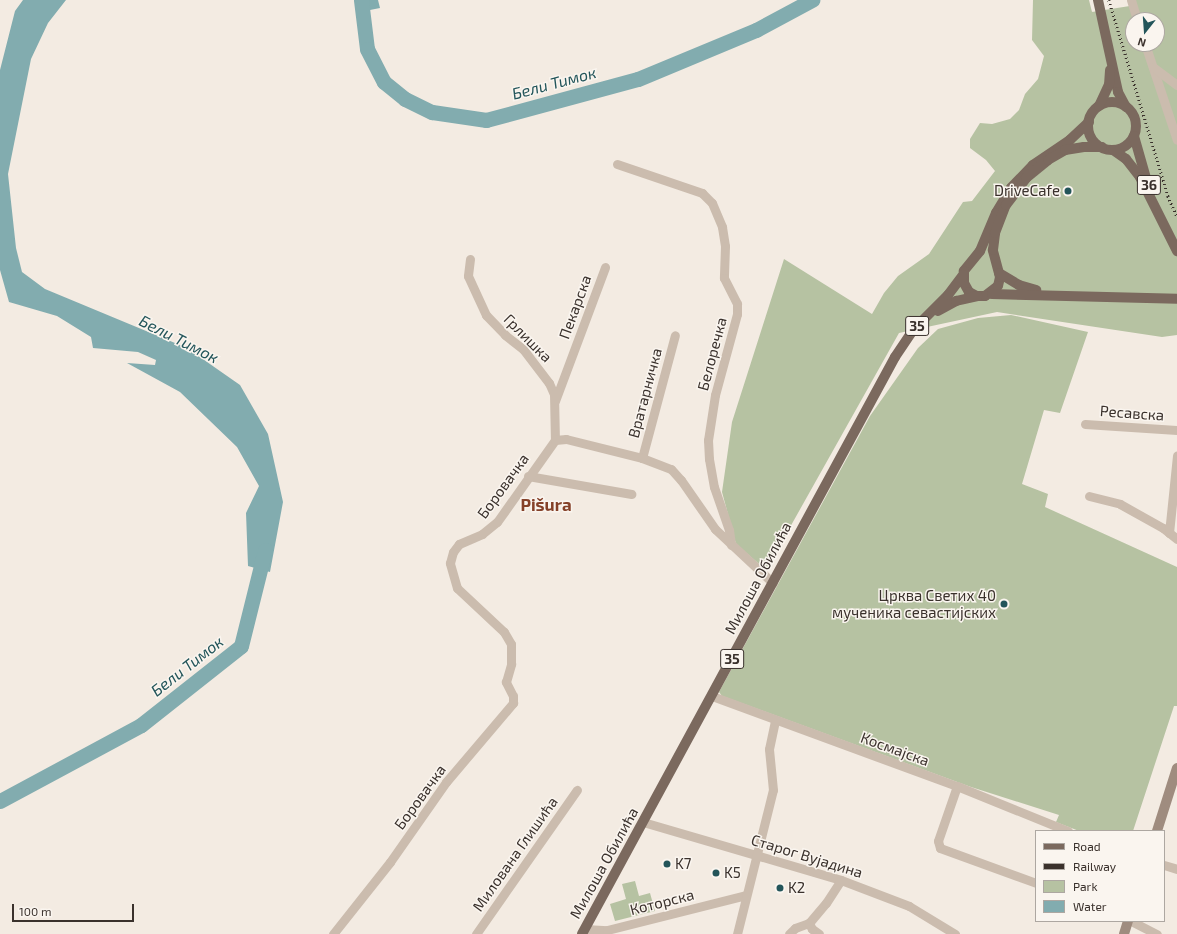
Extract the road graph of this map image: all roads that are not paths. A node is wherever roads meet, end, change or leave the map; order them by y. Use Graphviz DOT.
graph roads {
  1 [pos="1098,0"];
  2 [pos="1131,0"];
  3 [pos="1135,12"];
  4 [pos="1101,13"];
  5 [pos="1148,52"];
  6 [pos="1153,67"];
  7 [pos="1177,85"];
  8 [pos="1099,106"];
  9 [pos="1126,107"];
  10 [pos="1089,122"];
  11 [pos="1134,136"];
  12 [pos="1177,140"];
  13 [pos="1102,147"];
  14 [pos="1113,150"];
  15 [pos="617,164"];
  16 [pos="1168,234"];
  17 [pos="1177,251"];
  18 [pos="470,259"];
  19 [pos="973,262"];
  20 [pos="605,267"];
  21 [pos="998,270"];
  22 [pos="963,275"];
  23 [pos="992,294"];
  24 [pos="1060,295"];
  25 [pos="976,296"];
  26 [pos="1177,299"];
  27 [pos="675,335"];
  28 [pos="879,384"];
  29 [pos="555,403"];
  30 [pos="1085,424"];
  31 [pos="1177,430"];
  32 [pos="555,440"];
  33 [pos="1177,456"];
  34 [pos="642,458"];
  35 [pos="528,476"];
  36 [pos="631,494"];
  37 [pos="1089,496"];
  38 [pos="1169,533"];
  39 [pos="1177,540"];
  40 [pos="731,545"];
  41 [pos="773,583"];
  42 [pos="712,696"];
  43 [pos="775,720"];
  44 [pos="1177,768"];
  45 [pos="957,786"];
  46 [pos="577,790"];
  47 [pos="643,822"];
  48 [pos="1066,830"];
  49 [pos="1157,830"];
  50 [pos="757,854"];
  51 [pos="1165,865"];
  52 [pos="1177,869"];
  53 [pos="841,880"];
  54 [pos="1035,883"];
  55 [pos="746,895"];
  56 [pos="1130,922"];
  57 [pos="1132,922"];
  58 [pos="809,923"];
  59 [pos="584,932"];
  60 [pos="333,934"];
  61 [pos="476,934"];
  62 [pos="737,934"];
  63 [pos="789,934"];
  64 [pos="819,934"];
  65 [pos="955,934"];
  66 [pos="1124,934"];
  67 [pos="1157,934"];
  1 -- 4 [label="main road, 36"];
  2 -- 3 [label="street"];
  4 -- 8 [label="main road"];
  4 -- 9 [label="main road, 36"];
  5 -- 6 [label="street"];
  6 -- 7 [label="street"];
  6 -- 12 [label="street"];
  8 -- 9 [label="main road"];
  8 -- 10 [label="main road"];
  9 -- 11 [label="main road, 36"];
  10 -- 13 [label="main road"];
  10 -- 19 [label="main road"];
  11 -- 14 [label="main road"];
  11 -- 16 [label="main road, 36"];
  13 -- 14 [label="main road, 36"];
  13 -- 21 [label="main road"];
  14 -- 16 [label="main road, 36"];
  15 -- 40 [label="street, Белоречка"];
  16 -- 17 [label="main road, 36"];
  18 -- 29 [label="street, Грлишка"];
  19 -- 21 [label="main road, 35"];
  19 -- 22 [label="main road, 35"];
  20 -- 29 [label="street, Пекарска"];
  21 -- 23 [label="main road"];
  21 -- 24 [label="main road, 35"];
  22 -- 25 [label="main road"];
  22 -- 28 [label="main road, Милоша Обилића / 35"];
  23 -- 24 [label="main road, 35"];
  23 -- 25 [label="main road, 35"];
  24 -- 26 [label="main road, 35"];
  25 -- 28 [label="main road, Милоша Обилића / 35"];
  27 -- 34 [label="street, Вратарничка"];
  28 -- 41 [label="main road, Милоша Обилића / 35"];
  29 -- 32 [label="street, Грлишка"];
  30 -- 31 [label="street, Ресавска"];
  32 -- 34 [label="street"];
  32 -- 35 [label="street, Боровачка"];
  33 -- 38 [label="street"];
  34 -- 40 [label="street"];
  35 -- 36 [label="street"];
  35 -- 60 [label="street, Боровачка"];
  37 -- 38 [label="street"];
  38 -- 39 [label="street"];
  40 -- 41 [label="street"];
  41 -- 42 [label="main road, Милоша Обилића / 35"];
  42 -- 43 [label="street, Космајска"];
  42 -- 47 [label="main road, Милоша Обилића / 35"];
  43 -- 45 [label="street, Космајска"];
  43 -- 50 [label="street"];
  44 -- 49 [label="street"];
  45 -- 48 [label="street, Космајска"];
  45 -- 54 [label="street"];
  46 -- 61 [label="street, Милована Глишића"];
  47 -- 50 [label="street, Старог Вујадина"];
  47 -- 59 [label="main road, Милоша Обилића / 35"];
  50 -- 53 [label="street, Старог Вујадина"];
  50 -- 55 [label="street"];
  51 -- 52 [label="street"];
  53 -- 58 [label="street"];
  53 -- 65 [label="street, Старог Вујадина"];
  55 -- 59 [label="street, Которска"];
  55 -- 62 [label="street"];
  56 -- 66 [label="street"];
  57 -- 67 [label="street"];
  58 -- 63 [label="street"];
  58 -- 64 [label="street"];
}
